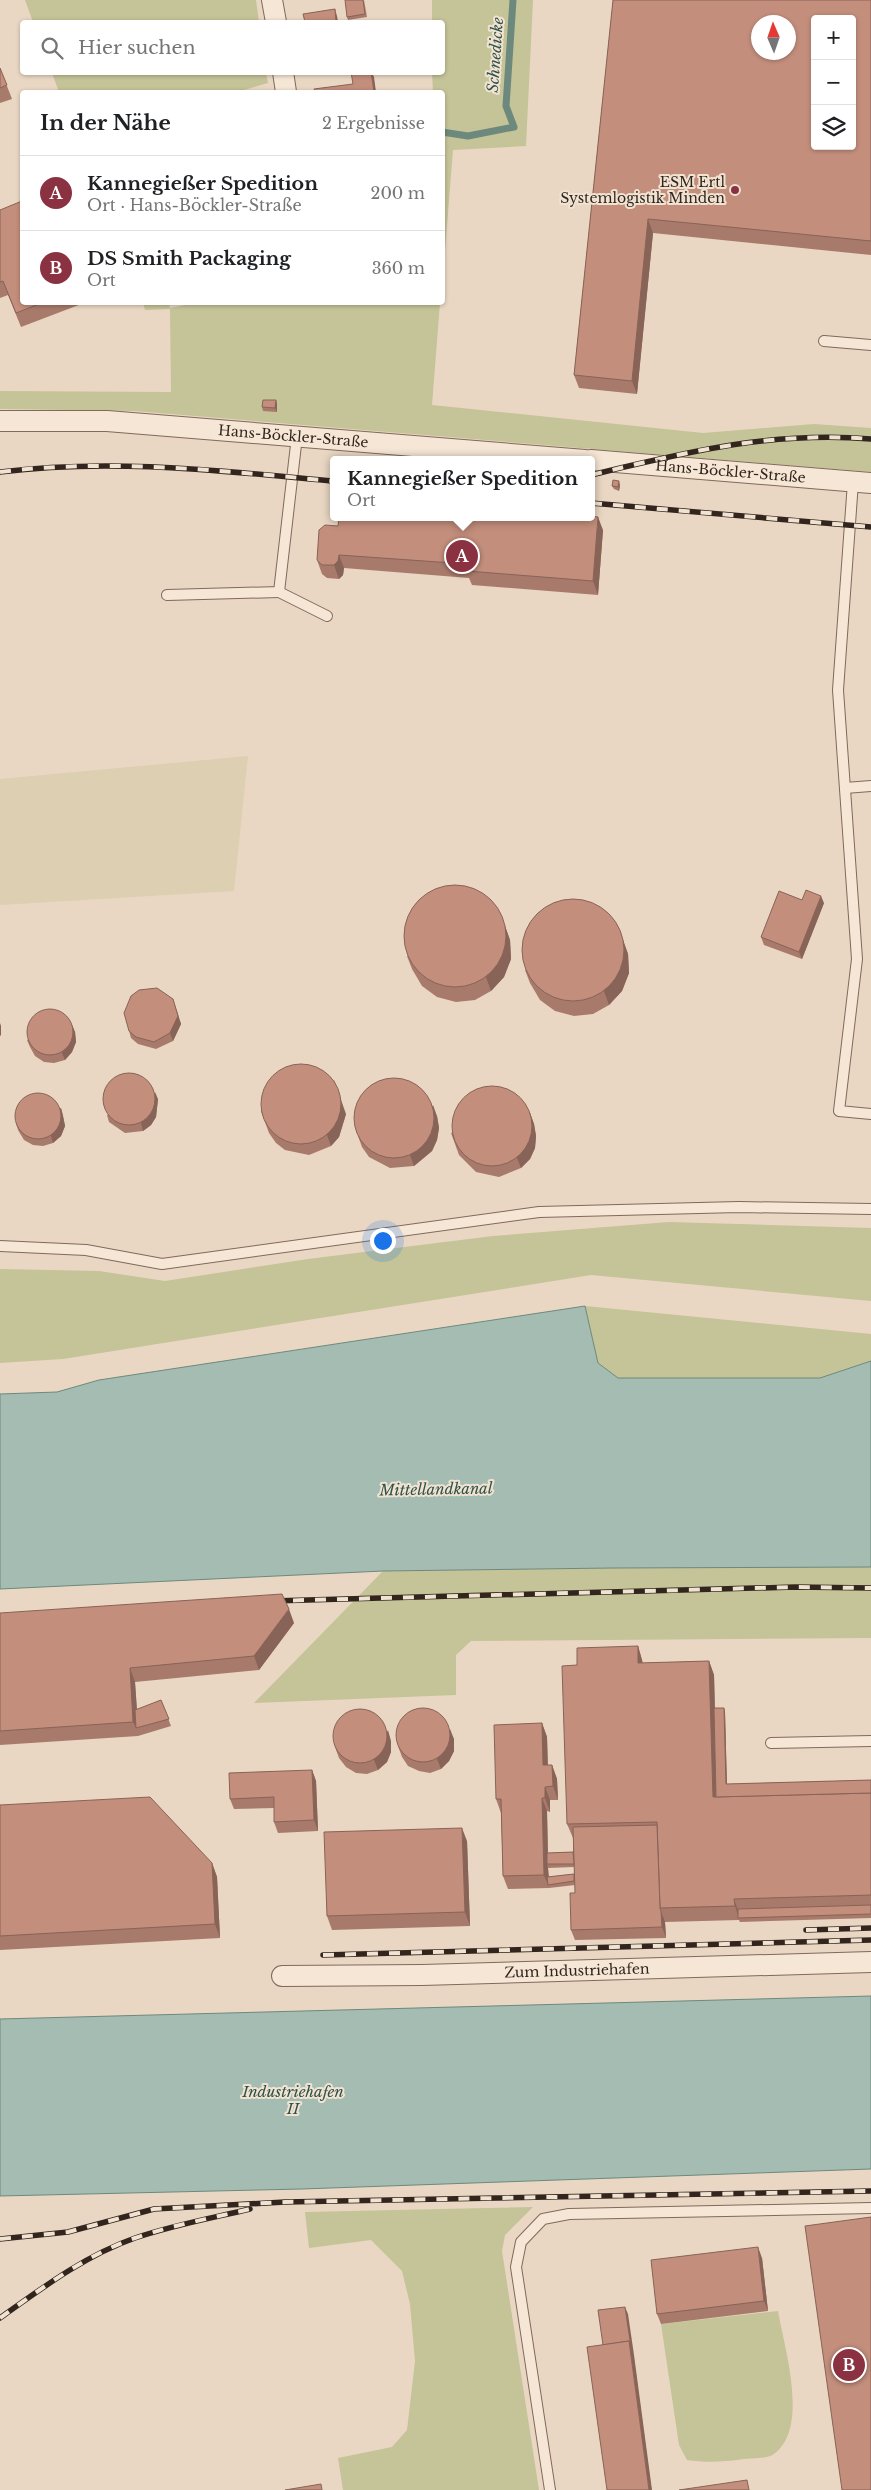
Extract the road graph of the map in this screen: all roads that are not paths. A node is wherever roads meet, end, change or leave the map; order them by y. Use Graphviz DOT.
graph roads {
  1 [pos="272,0"];
  2 [pos="276,20"];
  3 [pos="283,75"];
  4 [pos="286,90"];
  5 [pos="824,341"];
  6 [pos="871,345"];
  7 [pos="0,421"];
  8 [pos="297,436"];
  9 [pos="537,456"];
  10 [pos="595,460"];
  11 [pos="862,482"];
  12 [pos="278,592"];
  13 [pos="167,595"];
  14 [pos="327,616"];
  15 [pos="871,786"];
  16 [pos="845,788"];
  17 [pos="871,1114"];
  18 [pos="871,1208"];
  19 [pos="0,1246"];
  20 [pos="871,1741"];
  21 [pos="771,1743"];
  22 [pos="871,1962"];
  23 [pos="282,1976"];
  24 [pos="871,2208"];
  25 [pos="550,2490"];
  1 -- 2 [label="street"];
  3 -- 4 [label="street"];
  5 -- 6 [label="lane"];
  7 -- 8 [label="street, Hans-Böckler-Straße"];
  8 -- 9 [label="street, Hans-Böckler-Straße"];
  8 -- 12 [label="lane"];
  10 -- 11 [label="street, Hans-Böckler-Straße"];
  11 -- 16 [label="lane"];
  12 -- 13 [label="lane"];
  12 -- 14 [label="lane"];
  15 -- 16 [label="lane"];
  16 -- 17 [label="lane"];
  18 -- 19 [label="lane"];
  20 -- 21 [label="lane"];
  22 -- 23 [label="street, Zum Industriehafen"];
  24 -- 25 [label="lane"];
}
